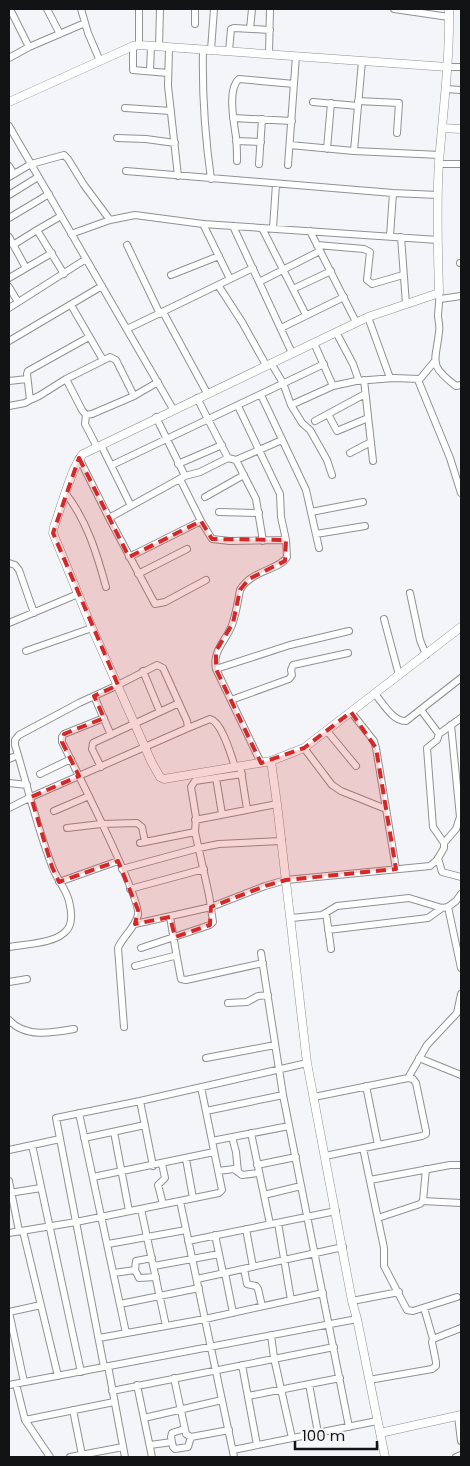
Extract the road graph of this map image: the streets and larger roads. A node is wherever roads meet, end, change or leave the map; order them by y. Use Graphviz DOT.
graph roads {
  1 [pos="10,9"];
  2 [pos="47,9"];
  3 [pos="81,9"];
  4 [pos="139,9"];
  5 [pos="160,9"];
  6 [pos="196,9"];
  7 [pos="214,9"];
  8 [pos="252,9"];
  9 [pos="270,9"];
  10 [pos="394,9"];
  11 [pos="401,9"];
  12 [pos="449,13"];
  13 [pos="85,23"];
  14 [pos="195,24"];
  15 [pos="250,29"];
  16 [pos="270,30"];
  17 [pos="60,34"];
  18 [pos="136,45"];
  19 [pos="155,46"];
  20 [pos="29,47"];
  21 [pos="169,48"];
  22 [pos="207,50"];
  23 [pos="229,51"];
  24 [pos="269,54"];
  25 [pos="296,56"];
  26 [pos="9,58"];
  27 [pos="100,60"];
  28 [pos="362,61"];
  29 [pos="447,67"];
  30 [pos="461,67"];
  31 [pos="150,71"];
  32 [pos="168,73"];
  33 [pos="294,84"];
  34 [pos="445,89"];
  35 [pos="461,90"];
  36 [pos="9,102"];
  37 [pos="313,102"];
  38 [pos="331,103"];
  39 [pos="358,103"];
  40 [pos="125,108"];
  41 [pos="171,111"];
  42 [pos="233,118"];
  43 [pos="262,119"];
  44 [pos="292,121"];
  45 [pos="9,126"];
  46 [pos="442,128"];
  47 [pos="461,129"];
  48 [pos="397,134"];
  49 [pos="118,138"];
  50 [pos="236,141"];
  51 [pos="261,142"];
  52 [pos="175,143"];
  53 [pos="290,145"];
  54 [pos="327,149"];
  55 [pos="354,151"];
  56 [pos="440,160"];
  57 [pos="237,161"];
  58 [pos="31,164"];
  59 [pos="259,164"];
  60 [pos="461,164"];
  61 [pos="288,165"];
  62 [pos="9,166"];
  63 [pos="126,172"];
  64 [pos="11,175"];
  65 [pos="178,176"];
  66 [pos="38,177"];
  67 [pos="211,179"];
  68 [pos="276,184"];
  69 [pos="393,193"];
  70 [pos="49,194"];
  71 [pos="9,195"];
  72 [pos="438,196"];
  73 [pos="10,214"];
  74 [pos="61,216"];
  75 [pos="110,220"];
  76 [pos="203,224"];
  77 [pos="233,226"];
  78 [pos="262,228"];
  79 [pos="273,228"];
  80 [pos="37,230"];
  81 [pos="310,231"];
  82 [pos="71,234"];
  83 [pos="390,236"];
  84 [pos="401,237"];
  85 [pos="9,238"];
  86 [pos="438,240"];
  87 [pos="13,245"];
  88 [pos="127,245"];
  89 [pos="319,248"];
  90 [pos="52,252"];
  91 [pos="219,256"];
  92 [pos="86,259"];
  93 [pos="26,268"];
  94 [pos="253,268"];
  95 [pos="283,270"];
  96 [pos="331,272"];
  97 [pos="64,274"];
  98 [pos="171,275"];
  99 [pos="403,275"];
  100 [pos="9,278"];
  101 [pos="230,279"];
  102 [pos="259,282"];
  103 [pos="218,285"];
  104 [pos="102,286"];
  105 [pos="9,287"];
  106 [pos="293,289"];
  107 [pos="440,296"];
  108 [pos="461,296"];
  109 [pos="344,297"];
  110 [pos="18,302"];
  111 [pos="406,304"];
  112 [pos="71,305"];
  113 [pos="9,308"];
  114 [pos="162,313"];
  115 [pos="306,315"];
  116 [pos="368,317"];
  117 [pos="356,322"];
  118 [pos="281,328"];
  119 [pos="127,330"];
  120 [pos="336,332"];
  121 [pos="89,337"];
  122 [pos="9,341"];
  123 [pos="314,342"];
  124 [pos="292,353"];
  125 [pos="103,360"];
  126 [pos="434,362"];
  127 [pos="268,364"];
  128 [pos="324,364"];
  129 [pos="390,378"];
  130 [pos="27,379"];
  131 [pos="66,379"];
  132 [pos="361,380"];
  133 [pos="418,380"];
  134 [pos="9,381"];
  135 [pos="158,382"];
  136 [pos="283,383"];
  137 [pos="461,385"];
  138 [pos="333,386"];
  139 [pos="208,393"];
  140 [pos="365,394"];
  141 [pos="261,395"];
  142 [pos="134,396"];
  143 [pos="197,398"];
  144 [pos="30,400"];
  145 [pos="291,405"];
  146 [pos="9,406"];
  147 [pos="238,406"];
  148 [pos="174,409"];
  149 [pos="328,414"];
  150 [pos="86,415"];
  151 [pos="156,417"];
  152 [pos="368,418"];
  153 [pos="210,420"];
  154 [pos="315,421"];
  155 [pos="167,440"];
  156 [pos="282,440"];
  157 [pos="371,442"];
  158 [pos="222,445"];
  159 [pos="99,446"];
  160 [pos="258,449"];
  161 [pos="350,453"];
  162 [pos="79,458"];
  163 [pos="228,458"];
  164 [pos="236,460"];
  165 [pos="373,460"];
  166 [pos="178,464"];
  167 [pos="112,466"];
  168 [pos="244,475"];
  169 [pos="332,475"];
  170 [pos="183,478"];
  171 [pos="66,494"];
  172 [pos="461,494"];
  173 [pos="205,497"];
  174 [pos="363,502"];
  175 [pos="131,506"];
  176 [pos="219,512"];
  177 [pos="311,512"];
  178 [pos="259,513"];
  179 [pos="109,518"];
  180 [pos="201,521"];
  181 [pos="365,526"];
  182 [pos="316,534"];
  183 [pos="286,540"];
  184 [pos="263,541"];
  185 [pos="319,548"];
  186 [pos="187,549"];
  187 [pos="129,557"];
  188 [pos="9,563"];
  189 [pos="138,574"];
  190 [pos="206,580"];
  191 [pos="106,587"];
  192 [pos="410,593"];
  193 [pos="78,594"];
  194 [pos="34,613"];
  195 [pos="384,619"];
  196 [pos="9,623"];
  197 [pos="461,627"];
  198 [pos="92,628"];
  199 [pos="349,631"];
  200 [pos="26,651"];
  201 [pos="348,652"];
  202 [pos="426,655"];
  203 [pos="216,669"];
  204 [pos="143,671"];
  205 [pos="399,675"];
  206 [pos="461,678"];
  207 [pos="118,685"];
  208 [pos="375,694"];
  209 [pos="94,696"];
  210 [pos="231,700"];
  211 [pos="179,703"];
  212 [pos="421,710"];
  213 [pos="160,712"];
  214 [pos="351,712"];
  215 [pos="104,718"];
  216 [pos="461,718"];
  217 [pos="135,724"];
  218 [pos="451,725"];
  219 [pos="188,728"];
  220 [pos="327,731"];
  221 [pos="439,734"];
  222 [pos="111,735"];
  223 [pos="145,747"];
  224 [pos="304,748"];
  225 [pos="18,756"];
  226 [pos="9,758"];
  227 [pos="71,759"];
  228 [pos="270,761"];
  229 [pos="261,763"];
  230 [pos="356,766"];
  231 [pos="101,767"];
  232 [pos="239,769"];
  233 [pos="40,774"];
  234 [pos="79,776"];
  235 [pos="216,778"];
  236 [pos="9,783"];
  237 [pos="27,785"];
  238 [pos="88,796"];
  239 [pos="30,797"];
  240 [pos="277,804"];
  241 [pos="9,808"];
  242 [pos="386,809"];
  243 [pos="54,810"];
  244 [pos="247,810"];
  245 [pos="222,814"];
  246 [pos="195,820"];
  247 [pos="101,824"];
  248 [pos="67,828"];
  249 [pos="195,832"];
  250 [pos="282,841"];
  251 [pos="444,843"];
  252 [pos="199,848"];
  253 [pos="438,858"];
  254 [pos="118,860"];
  255 [pos="122,869"];
  256 [pos="204,869"];
  257 [pos="396,869"];
  258 [pos="461,877"];
  259 [pos="286,880"];
  260 [pos="59,882"];
  261 [pos="130,889"];
  262 [pos="461,894"];
  263 [pos="211,907"];
  264 [pos="445,907"];
  265 [pos="326,913"];
  266 [pos="170,917"];
  267 [pos="290,918"];
  268 [pos="135,924"];
  269 [pos="328,930"];
  270 [pos="175,937"];
  271 [pos="9,947"];
  272 [pos="141,948"];
  273 [pos="331,949"];
  274 [pos="261,953"];
  275 [pos="177,958"];
  276 [pos="263,963"];
  277 [pos="135,966"];
  278 [pos="461,968"];
  279 [pos="27,979"];
  280 [pos="9,982"];
  281 [pos="268,994"];
  282 [pos="461,994"];
  283 [pos="228,1003"];
  284 [pos="460,1004"];
  285 [pos="9,1020"];
  286 [pos="124,1027"];
  287 [pos="74,1029"];
  288 [pos="275,1045"];
  289 [pos="206,1058"];
  290 [pos="420,1058"];
  291 [pos="307,1063"];
  292 [pos="279,1069"];
  293 [pos="461,1075"];
  294 [pos="408,1078"];
  295 [pos="366,1086"];
  296 [pos="201,1087"];
  297 [pos="283,1095"];
  298 [pos="314,1097"];
  299 [pos="140,1101"];
  300 [pos="206,1112"];
  301 [pos="79,1113"];
  302 [pos="145,1125"];
  303 [pos="289,1126"];
  304 [pos="114,1132"];
  305 [pos="251,1134"];
  306 [pos="232,1137"];
  307 [pos="84,1138"];
  308 [pos="60,1139"];
  309 [pos="212,1140"];
  310 [pos="32,1145"];
  311 [pos="378,1145"];
  312 [pos="363,1148"];
  313 [pos="9,1150"];
  314 [pos="214,1152"];
  315 [pos="325,1156"];
  316 [pos="296,1157"];
  317 [pos="186,1158"];
  318 [pos="162,1164"];
  319 [pos="257,1165"];
  320 [pos="461,1165"];
  321 [pos="153,1166"];
  322 [pos="426,1169"];
  323 [pos="218,1171"];
  324 [pos="122,1172"];
  325 [pos="238,1172"];
  326 [pos="259,1173"];
  327 [pos="93,1177"];
  328 [pos="370,1180"];
  329 [pos="9,1181"];
  330 [pos="301,1186"];
  331 [pos="41,1188"];
  332 [pos="10,1192"];
  333 [pos="264,1195"];
  334 [pos="193,1198"];
  335 [pos="180,1201"];
  336 [pos="423,1201"];
  337 [pos="461,1203"];
  338 [pos="162,1204"];
  339 [pos="141,1209"];
  340 [pos="129,1211"];
  341 [pos="336,1211"];
  342 [pos="102,1216"];
  343 [pos="307,1217"];
  344 [pos="378,1218"];
  345 [pos="76,1222"];
  346 [pos="278,1223"];
  347 [pos="270,1224"];
  348 [pos="49,1226"];
  349 [pos="246,1229"];
  350 [pos="186,1230"];
  351 [pos="21,1231"];
  352 [pos="9,1233"];
  353 [pos="215,1236"];
  354 [pos="147,1238"];
  355 [pos="188,1241"];
  356 [pos="108,1244"];
  357 [pos="343,1247"];
  358 [pos="219,1254"];
  359 [pos="314,1254"];
  360 [pos="152,1258"];
  361 [pos="193,1260"];
  362 [pos="285,1261"];
  363 [pos="154,1266"];
  364 [pos="253,1267"];
  365 [pos="244,1269"];
  366 [pos="135,1270"];
  367 [pos="114,1273"];
  368 [pos="224,1273"];
  369 [pos="156,1277"];
  370 [pos="197,1279"];
  371 [pos="199,1288"];
  372 [pos="399,1292"];
  373 [pos="323,1293"];
  374 [pos="160,1296"];
  375 [pos="457,1297"];
  376 [pos="291,1300"];
  377 [pos="352,1301"];
  378 [pos="120,1304"];
  379 [pos="41,1306"];
  380 [pos="262,1306"];
  381 [pos="424,1308"];
  382 [pos="9,1312"];
  383 [pos="232,1313"];
  384 [pos="205,1318"];
  385 [pos="357,1318"];
  386 [pos="329,1324"];
  387 [pos="166,1326"];
  388 [pos="461,1330"];
  389 [pos="126,1333"];
  390 [pos="271,1335"];
  391 [pos="11,1337"];
  392 [pos="99,1338"];
  393 [pos="433,1339"];
  394 [pos="211,1346"];
  395 [pos="334,1347"];
  396 [pos="274,1358"];
  397 [pos="242,1365"];
  398 [pos="106,1367"];
  399 [pos="216,1370"];
  400 [pos="81,1372"];
  401 [pos="58,1376"];
  402 [pos="174,1378"];
  403 [pos="340,1378"];
  404 [pos="369,1380"];
  405 [pos="24,1382"];
  406 [pos="16,1384"];
  407 [pos="309,1384"];
  408 [pos="9,1385"];
  409 [pos="137,1386"];
  410 [pos="282,1389"];
  411 [pos="112,1390"];
  412 [pos="248,1396"];
  413 [pos="222,1400"];
  414 [pos="114,1402"];
  415 [pos="73,1410"];
  416 [pos="181,1410"];
  417 [pos="460,1416"];
  418 [pos="144,1418"];
  419 [pos="25,1420"];
  420 [pos="378,1421"];
  421 [pos="349,1427"];
  422 [pos="184,1429"];
  423 [pos="228,1430"];
  424 [pos="318,1433"];
  425 [pos="380,1434"];
  426 [pos="191,1437"];
  427 [pos="292,1438"];
  428 [pos="461,1441"];
  429 [pos="172,1442"];
  430 [pos="150,1445"];
  431 [pos="258,1446"];
  432 [pos="123,1447"];
  433 [pos="233,1454"];
  434 [pos="82,1455"];
  435 [pos="50,1457"];
  436 [pos="70,1457"];
  437 [pos="125,1457"];
  438 [pos="152,1457"];
  439 [pos="385,1457"];
  1 -- 20 [label="street"];
  2 -- 17 [label="street"];
  3 -- 13 [label="street"];
  4 -- 18 [label="street"];
  5 -- 19 [label="street"];
  6 -- 14 [label="street"];
  7 -- 22 [label="street"];
  8 -- 15 [label="street"];
  9 -- 16 [label="street"];
  10 -- 11 [label="street"];
  11 -- 12 [label="street"];
  12 -- 29 [label="street"];
  13 -- 17 [label="street"];
  13 -- 27 [label="street"];
  15 -- 16 [label="street"];
  15 -- 23 [label="street"];
  16 -- 24 [label="street"];
  17 -- 20 [label="street"];
  18 -- 19 [label="street"];
  18 -- 27 [label="street"];
  18 -- 31 [label="street"];
  19 -- 21 [label="street"];
  19 -- 31 [label="street"];
  20 -- 26 [label="street"];
  21 -- 22 [label="street"];
  21 -- 32 [label="street"];
  22 -- 23 [label="street"];
  22 -- 67 [label="street"];
  23 -- 24 [label="street"];
  24 -- 25 [label="street"];
  25 -- 28 [label="street"];
  25 -- 33 [label="street"];
  27 -- 36 [label="street"];
  28 -- 29 [label="street"];
  28 -- 39 [label="street"];
  29 -- 30 [label="street"];
  29 -- 34 [label="street"];
  31 -- 32 [label="street"];
  32 -- 41 [label="street"];
  33 -- 42 [label="street"];
  33 -- 44 [label="street"];
  34 -- 35 [label="street"];
  34 -- 46 [label="street"];
  37 -- 38 [label="street"];
  38 -- 39 [label="street"];
  38 -- 54 [label="street"];
  39 -- 48 [label="street"];
  39 -- 55 [label="street"];
  40 -- 41 [label="street"];
  41 -- 52 [label="street"];
  42 -- 43 [label="street"];
  42 -- 50 [label="street"];
  43 -- 44 [label="street"];
  43 -- 51 [label="street"];
  44 -- 53 [label="street"];
  45 -- 58 [label="street"];
  46 -- 47 [label="street"];
  46 -- 56 [label="street"];
  49 -- 52 [label="street"];
  50 -- 51 [label="street"];
  50 -- 57 [label="street"];
  51 -- 59 [label="street"];
  52 -- 65 [label="street"];
  53 -- 54 [label="street"];
  53 -- 61 [label="street"];
  54 -- 55 [label="street"];
  55 -- 56 [label="street"];
  56 -- 60 [label="street"];
  56 -- 72 [label="street"];
  58 -- 64 [label="street"];
  58 -- 66 [label="street"];
  58 -- 75 [label="street"];
  62 -- 64 [label="street"];
  63 -- 65 [label="street"];
  65 -- 67 [label="street"];
  66 -- 70 [label="street"];
  66 -- 71 [label="street"];
  67 -- 68 [label="street"];
  68 -- 69 [label="street"];
  68 -- 79 [label="street"];
  69 -- 72 [label="street"];
  69 -- 83 [label="street"];
  70 -- 73 [label="street"];
  70 -- 74 [label="street"];
  72 -- 86 [label="street"];
  74 -- 80 [label="street"];
  74 -- 82 [label="street"];
  75 -- 76 [label="street"];
  75 -- 82 [label="street"];
  76 -- 77 [label="street"];
  76 -- 91 [label="street"];
  77 -- 78 [label="street"];
  77 -- 94 [label="street"];
  78 -- 79 [label="street"];
  78 -- 95 [label="street"];
  79 -- 81 [label="street"];
  80 -- 87 [label="street"];
  80 -- 90 [label="street"];
  81 -- 83 [label="street"];
  81 -- 89 [label="street"];
  82 -- 92 [label="street"];
  83 -- 84 [label="street"];
  84 -- 86 [label="street"];
  84 -- 99 [label="street"];
  85 -- 87 [label="street"];
  86 -- 107 [label="street"];
  87 -- 93 [label="street"];
  88 -- 114 [label="street"];
  89 -- 95 [label="street"];
  89 -- 96 [label="street"];
  89 -- 99 [label="street"];
  90 -- 93 [label="street"];
  90 -- 97 [label="street"];
  91 -- 98 [label="street"];
  91 -- 101 [label="street"];
  92 -- 97 [label="street"];
  92 -- 104 [label="street"];
  93 -- 100 [label="street"];
  94 -- 101 [label="street"];
  94 -- 102 [label="street"];
  95 -- 102 [label="street"];
  95 -- 106 [label="street"];
  96 -- 106 [label="street"];
  96 -- 109 [label="street"];
  97 -- 110 [label="street"];
  99 -- 111 [label="street"];
  101 -- 103 [label="street"];
  102 -- 118 [label="street"];
  103 -- 114 [label="street"];
  103 -- 127 [label="street"];
  104 -- 112 [label="street"];
  104 -- 119 [label="street"];
  105 -- 110 [label="street"];
  106 -- 115 [label="street"];
  107 -- 108 [label="street"];
  107 -- 111 [label="street"];
  107 -- 126 [label="street"];
  109 -- 115 [label="street"];
  109 -- 117 [label="street"];
  110 -- 113 [label="street"];
  111 -- 116 [label="street"];
  112 -- 121 [label="street"];
  112 -- 122 [label="street"];
  114 -- 119 [label="street"];
  114 -- 139 [label="street"];
  115 -- 118 [label="street"];
  116 -- 117 [label="street"];
  116 -- 129 [label="street"];
  117 -- 120 [label="street"];
  118 -- 124 [label="street"];
  119 -- 135 [label="street"];
  120 -- 123 [label="street"];
  120 -- 132 [label="street"];
  121 -- 125 [label="street"];
  121 -- 130 [label="street"];
  123 -- 124 [label="street"];
  123 -- 128 [label="street"];
  124 -- 127 [label="street"];
  125 -- 131 [label="street"];
  125 -- 142 [label="street"];
  126 -- 133 [label="street"];
  126 -- 137 [label="street"];
  127 -- 136 [label="street"];
  127 -- 139 [label="street"];
  128 -- 136 [label="street"];
  128 -- 138 [label="street"];
  129 -- 132 [label="street"];
  129 -- 133 [label="street"];
  130 -- 134 [label="street"];
  130 -- 144 [label="street"];
  131 -- 144 [label="street"];
  131 -- 150 [label="street"];
  132 -- 138 [label="street"];
  132 -- 140 [label="street"];
  133 -- 172 [label="street"];
  135 -- 142 [label="street"];
  135 -- 148 [label="street"];
  136 -- 141 [label="street"];
  136 -- 145 [label="street"];
  138 -- 145 [label="street"];
  139 -- 143 [label="street"];
  140 -- 149 [label="street"];
  140 -- 152 [label="street"];
  141 -- 147 [label="street"];
  141 -- 156 [label="street"];
  142 -- 150 [label="street"];
  143 -- 148 [label="street"];
  143 -- 153 [label="street"];
  144 -- 146 [label="street"];
  145 -- 169 [label="street"];
  147 -- 153 [label="street"];
  147 -- 160 [label="street"];
  148 -- 151 [label="street"];
  149 -- 152 [label="street"];
  149 -- 154 [label="street"];
  150 -- 159 [label="street"];
  151 -- 155 [label="street"];
  151 -- 159 [label="street"];
  152 -- 157 [label="street"];
  153 -- 155 [label="street"];
  153 -- 158 [label="street"];
  155 -- 166 [label="street"];
  155 -- 167 [label="street"];
  156 -- 160 [label="street"];
  156 -- 177 [label="street"];
  157 -- 161 [label="street"];
  157 -- 165 [label="street"];
  158 -- 163 [label="street"];
  158 -- 166 [label="street"];
  159 -- 162 [label="street"];
  159 -- 167 [label="street"];
  160 -- 164 [label="street"];
  160 -- 183 [label="street"];
  162 -- 171 [label="street"];
  162 -- 179 [label="street"];
  163 -- 164 [label="street"];
  163 -- 170 [label="street"];
  164 -- 168 [label="street"];
  166 -- 170 [label="street"];
  167 -- 175 [label="street"];
  168 -- 173 [label="street"];
  168 -- 178 [label="street"];
  170 -- 175 [label="street"];
  170 -- 180 [label="street"];
  171 -- 191 [label="street"];
  171 -- 193 [label="street"];
  174 -- 177 [label="street"];
  175 -- 179 [label="street"];
  176 -- 178 [label="street"];
  177 -- 182 [label="street"];
  178 -- 184 [label="street"];
  179 -- 187 [label="street"];
  180 -- 184 [label="street"];
  180 -- 187 [label="street"];
  181 -- 182 [label="street"];
  182 -- 185 [label="street"];
  183 -- 184 [label="street"];
  183 -- 203 [label="street"];
  186 -- 189 [label="street"];
  187 -- 189 [label="street"];
  188 -- 194 [label="street"];
  189 -- 190 [label="street"];
  192 -- 202 [label="street"];
  193 -- 194 [label="street"];
  193 -- 198 [label="street"];
  194 -- 196 [label="street"];
  195 -- 205 [label="street"];
  197 -- 202 [label="street"];
  198 -- 200 [label="street"];
  198 -- 207 [label="street"];
  199 -- 203 [label="street"];
  201 -- 210 [label="street"];
  202 -- 205 [label="street"];
  203 -- 210 [label="street"];
  204 -- 207 [label="street"];
  204 -- 211 [label="street"];
  204 -- 213 [label="street"];
  205 -- 208 [label="street"];
  206 -- 212 [label="street"];
  207 -- 209 [label="street"];
  207 -- 217 [label="street"];
  208 -- 212 [label="street"];
  208 -- 214 [label="street"];
  209 -- 215 [label="street"];
  209 -- 225 [label="street"];
  210 -- 229 [label="street"];
  211 -- 213 [label="street"];
  211 -- 219 [label="street"];
  212 -- 221 [label="street"];
  213 -- 217 [label="street"];
  214 -- 220 [label="street"];
  214 -- 242 [label="street"];
  215 -- 222 [label="street"];
  215 -- 227 [label="street"];
  216 -- 218 [label="street"];
  217 -- 222 [label="street"];
  217 -- 223 [label="street"];
  218 -- 221 [label="street"];
  218 -- 251 [label="street"];
  219 -- 223 [label="street"];
  219 -- 232 [label="street"];
  220 -- 224 [label="street"];
  220 -- 230 [label="street"];
  221 -- 251 [label="street"];
  222 -- 231 [label="street"];
  223 -- 231 [label="street"];
  223 -- 232 [label="street"];
  224 -- 228 [label="street"];
  224 -- 242 [label="street"];
  225 -- 226 [label="street"];
  225 -- 237 [label="street"];
  227 -- 233 [label="street"];
  227 -- 234 [label="street"];
  228 -- 229 [label="street"];
  228 -- 240 [label="street"];
  229 -- 232 [label="street"];
  231 -- 234 [label="street"];
  232 -- 235 [label="street"];
  232 -- 244 [label="street"];
  234 -- 238 [label="street"];
  234 -- 239 [label="street"];
  235 -- 245 [label="street"];
  235 -- 246 [label="street"];
  236 -- 237 [label="street"];
  237 -- 239 [label="street"];
  238 -- 243 [label="street"];
  238 -- 247 [label="street"];
  239 -- 241 [label="street"];
  239 -- 260 [label="street"];
  240 -- 244 [label="street"];
  240 -- 250 [label="street"];
  242 -- 257 [label="street"];
  244 -- 245 [label="street"];
  245 -- 246 [label="street"];
  246 -- 249 [label="street"];
  247 -- 248 [label="street"];
  247 -- 249 [label="street"];
  247 -- 254 [label="street"];
  249 -- 252 [label="street"];
  250 -- 252 [label="street"];
  250 -- 259 [label="street"];
  251 -- 253 [label="street"];
  252 -- 255 [label="street"];
  252 -- 256 [label="street"];
  253 -- 257 [label="street"];
  253 -- 258 [label="street"];
  254 -- 255 [label="street"];
  254 -- 260 [label="street"];
  255 -- 261 [label="street"];
  256 -- 261 [label="street"];
  256 -- 263 [label="street"];
  257 -- 259 [label="street"];
  259 -- 263 [label="street"];
  259 -- 267 [label="street"];
  260 -- 271 [label="street"];
  261 -- 268 [label="street"];
  262 -- 264 [label="street"];
  263 -- 266 [label="street"];
  263 -- 270 [label="street"];
  264 -- 265 [label="street"];
  264 -- 269 [label="street"];
  264 -- 278 [label="street"];
  265 -- 267 [label="street"];
  265 -- 269 [label="street"];
  266 -- 268 [label="street"];
  266 -- 270 [label="street"];
  267 -- 291 [label="street"];
  268 -- 286 [label="street"];
  269 -- 273 [label="street"];
  270 -- 272 [label="street"];
  270 -- 275 [label="street"];
  274 -- 276 [label="street"];
  275 -- 276 [label="street"];
  275 -- 277 [label="street"];
  276 -- 281 [label="street"];
  279 -- 280 [label="street"];
  281 -- 283 [label="street"];
  281 -- 288 [label="street"];
  282 -- 284 [label="street"];
  284 -- 290 [label="street"];
  285 -- 287 [label="street"];
  288 -- 289 [label="street"];
  288 -- 292 [label="street"];
  290 -- 293 [label="street"];
  290 -- 294 [label="street"];
  291 -- 292 [label="street"];
  291 -- 298 [label="street"];
  292 -- 296 [label="street"];
  292 -- 297 [label="street"];
  294 -- 295 [label="street"];
  294 -- 311 [label="street"];
  295 -- 298 [label="street"];
  295 -- 311 [label="street"];
  296 -- 299 [label="street"];
  296 -- 300 [label="street"];
  297 -- 300 [label="street"];
  297 -- 303 [label="street"];
  298 -- 315 [label="street"];
  299 -- 301 [label="street"];
  299 -- 302 [label="street"];
  300 -- 309 [label="street"];
  301 -- 307 [label="street"];
  301 -- 308 [label="street"];
  302 -- 304 [label="street"];
  302 -- 321 [label="street"];
  303 -- 305 [label="street"];
  303 -- 316 [label="street"];
  304 -- 307 [label="street"];
  304 -- 324 [label="street"];
  305 -- 306 [label="street"];
  305 -- 319 [label="street"];
  306 -- 309 [label="street"];
  306 -- 325 [label="street"];
  307 -- 327 [label="street"];
  308 -- 310 [label="street"];
  308 -- 345 [label="street"];
  309 -- 314 [label="street"];
  310 -- 313 [label="street"];
  310 -- 331 [label="street"];
  311 -- 312 [label="street"];
  312 -- 315 [label="street"];
  312 -- 328 [label="street"];
  314 -- 317 [label="street"];
  314 -- 323 [label="street"];
  315 -- 341 [label="street"];
  316 -- 319 [label="street"];
  316 -- 330 [label="street"];
  317 -- 318 [label="street"];
  317 -- 334 [label="street"];
  318 -- 321 [label="street"];
  318 -- 338 [label="street"];
  319 -- 326 [label="street"];
  320 -- 322 [label="street"];
  321 -- 324 [label="street"];
  322 -- 328 [label="street"];
  322 -- 336 [label="street"];
  323 -- 325 [label="street"];
  323 -- 334 [label="street"];
  324 -- 327 [label="street"];
  324 -- 340 [label="street"];
  325 -- 326 [label="street"];
  326 -- 333 [label="street"];
  327 -- 342 [label="street"];
  328 -- 344 [label="street"];
  329 -- 332 [label="street"];
  330 -- 333 [label="street"];
  330 -- 343 [label="street"];
  331 -- 332 [label="street"];
  331 -- 348 [label="street"];
  332 -- 351 [label="street"];
  333 -- 347 [label="street"];
  334 -- 335 [label="street"];
  335 -- 338 [label="street"];
  335 -- 350 [label="street"];
  336 -- 337 [label="street"];
  336 -- 344 [label="street"];
  338 -- 339 [label="street"];
  339 -- 340 [label="street"];
  339 -- 354 [label="street"];
  340 -- 342 [label="street"];
  341 -- 343 [label="street"];
  341 -- 357 [label="street"];
  342 -- 345 [label="street"];
  342 -- 356 [label="street"];
  343 -- 346 [label="street"];
  343 -- 359 [label="street"];
  344 -- 372 [label="street"];
  345 -- 348 [label="street"];
  345 -- 392 [label="street"];
  346 -- 347 [label="street"];
  346 -- 362 [label="street"];
  347 -- 349 [label="street"];
  348 -- 351 [label="street"];
  348 -- 400 [label="street"];
  349 -- 353 [label="street"];
  349 -- 364 [label="street"];
  350 -- 354 [label="street"];
  350 -- 355 [label="street"];
  351 -- 352 [label="street"];
  351 -- 379 [label="street"];
  353 -- 355 [label="street"];
  353 -- 358 [label="street"];
  354 -- 356 [label="street"];
  354 -- 360 [label="street"];
  355 -- 361 [label="street"];
  356 -- 367 [label="street"];
  357 -- 359 [label="street"];
  357 -- 377 [label="street"];
  358 -- 361 [label="street"];
  358 -- 368 [label="street"];
  359 -- 362 [label="street"];
  359 -- 373 [label="street"];
  360 -- 363 [label="street"];
  360 -- 366 [label="street"];
  361 -- 363 [label="street"];
  361 -- 370 [label="street"];
  362 -- 364 [label="street"];
  362 -- 376 [label="street"];
  363 -- 369 [label="street"];
  364 -- 365 [label="street"];
  365 -- 368 [label="street"];
  365 -- 380 [label="street"];
  366 -- 367 [label="street"];
  366 -- 369 [label="street"];
  367 -- 378 [label="street"];
  368 -- 370 [label="street"];
  368 -- 383 [label="street"];
  369 -- 374 [label="street"];
  370 -- 371 [label="street"];
  371 -- 374 [label="street"];
  371 -- 384 [label="street"];
  372 -- 377 [label="street"];
  372 -- 381 [label="street"];
  373 -- 376 [label="street"];
  373 -- 386 [label="street"];
  374 -- 378 [label="street"];
  374 -- 387 [label="street"];
  375 -- 381 [label="street"];
  376 -- 380 [label="street"];
  377 -- 385 [label="street"];
  378 -- 389 [label="street"];
  379 -- 382 [label="street"];
  379 -- 401 [label="street"];
  380 -- 383 [label="street"];
  381 -- 393 [label="street"];
  382 -- 391 [label="street"];
  383 -- 384 [label="street"];
  384 -- 387 [label="street"];
  384 -- 394 [label="street"];
  385 -- 386 [label="street"];
  385 -- 404 [label="street"];
  386 -- 390 [label="street"];
  386 -- 395 [label="street"];
  387 -- 389 [label="street"];
  388 -- 393 [label="street"];
  389 -- 392 [label="street"];
  390 -- 394 [label="street"];
  390 -- 396 [label="street"];
  391 -- 405 [label="street"];
  392 -- 398 [label="street"];
  393 -- 404 [label="street"];
  394 -- 398 [label="street"];
  394 -- 399 [label="street"];
  395 -- 396 [label="street"];
  395 -- 403 [label="street"];
  396 -- 397 [label="street"];
  396 -- 410 [label="street"];
  397 -- 399 [label="street"];
  397 -- 412 [label="street"];
  398 -- 400 [label="street"];
  398 -- 411 [label="street"];
  399 -- 402 [label="street"];
  399 -- 413 [label="street"];
  400 -- 401 [label="street"];
  401 -- 405 [label="street"];
  402 -- 409 [label="street"];
  402 -- 416 [label="street"];
  403 -- 407 [label="street"];
  403 -- 421 [label="street"];
  404 -- 420 [label="street"];
  405 -- 406 [label="street"];
  406 -- 408 [label="street"];
  406 -- 419 [label="street"];
  407 -- 410 [label="street"];
  407 -- 424 [label="street"];
  409 -- 411 [label="street"];
  409 -- 418 [label="street"];
  410 -- 412 [label="street"];
  410 -- 427 [label="street"];
  411 -- 414 [label="street"];
  412 -- 431 [label="street"];
  413 -- 416 [label="street"];
  413 -- 423 [label="street"];
  414 -- 415 [label="street"];
  414 -- 432 [label="street"];
  415 -- 419 [label="street"];
  415 -- 434 [label="street"];
  416 -- 418 [label="street"];
  416 -- 422 [label="street"];
  417 -- 425 [label="street"];
  417 -- 428 [label="street"];
  418 -- 430 [label="street"];
  419 -- 435 [label="street"];
  420 -- 421 [label="street"];
  420 -- 425 [label="street"];
  421 -- 424 [label="street"];
  422 -- 426 [label="street"];
  422 -- 429 [label="street"];
  423 -- 426 [label="street"];
  423 -- 433 [label="street"];
  424 -- 427 [label="street"];
  425 -- 439 [label="street"];
  426 -- 429 [label="street"];
  427 -- 431 [label="street"];
  429 -- 430 [label="street"];
  430 -- 438 [label="street"];
  431 -- 433 [label="street"];
  432 -- 434 [label="street"];
  432 -- 437 [label="street"];
  434 -- 436 [label="street"];
}
